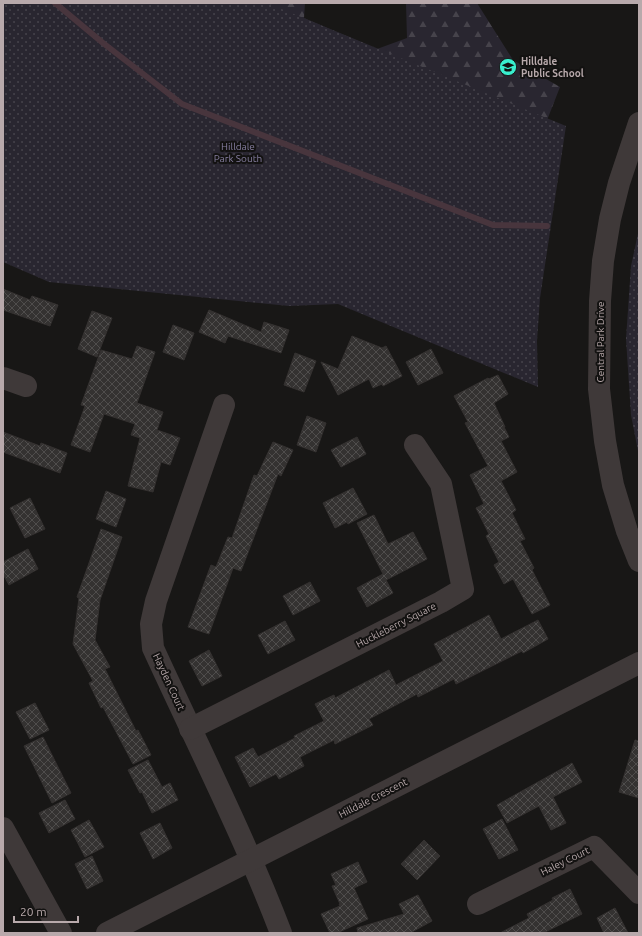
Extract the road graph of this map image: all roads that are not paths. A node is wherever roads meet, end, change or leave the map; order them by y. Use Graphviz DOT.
graph roads {
  1 [pos="639,123"];
  2 [pos="3,378"];
  3 [pos="26,386"];
  4 [pos="224,405"];
  5 [pos="415,445"];
  6 [pos="639,561"];
  7 [pos="639,663"];
  8 [pos="190,729"];
  9 [pos="3,828"];
  10 [pos="251,860"];
  11 [pos="639,893"];
  12 [pos="478,904"];
  13 [pos="61,933"];
  14 [pos="107,933"];
  15 [pos="281,933"];
  1 -- 6 [label="street, Central Park Drive"];
  2 -- 3 [label="street"];
  4 -- 8 [label="street, Hayden Court"];
  5 -- 8 [label="street, Huckleberry Square"];
  7 -- 10 [label="street, Hilldale Crescent"];
  8 -- 10 [label="street, Hayden Court"];
  9 -- 13 [label="street"];
  10 -- 14 [label="street, Hilldale Crescent"];
  10 -- 15 [label="street, Hayden Court"];
  11 -- 12 [label="street, Haley Court"];
}
